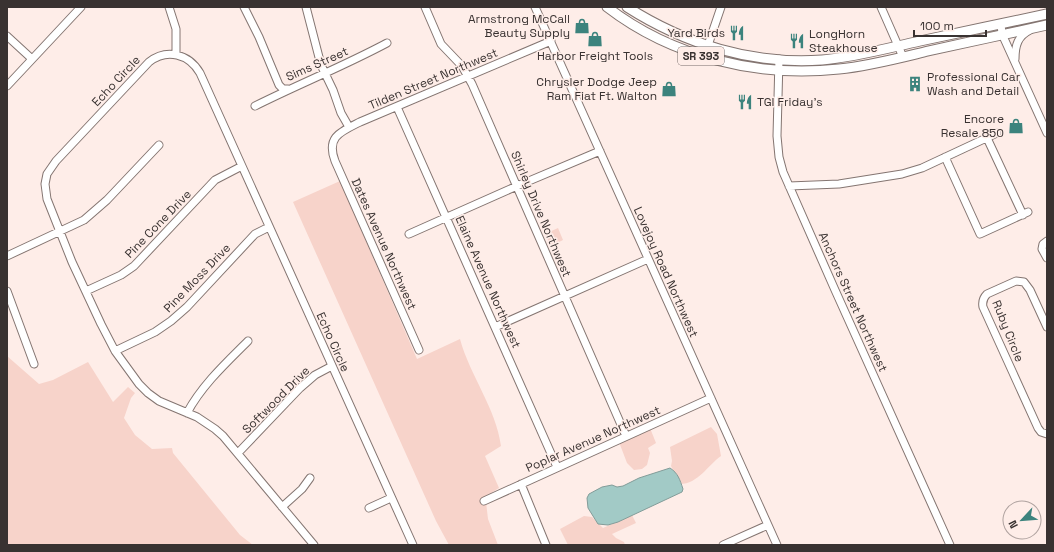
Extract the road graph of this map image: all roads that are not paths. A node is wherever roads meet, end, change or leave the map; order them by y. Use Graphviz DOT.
graph roads {
  1 [pos="81,7"];
  2 [pos="169,7"];
  3 [pos="244,7"];
  4 [pos="306,7"];
  5 [pos="425,7"];
  6 [pos="536,7"];
  7 [pos="607,7"];
  8 [pos="721,7"];
  9 [pos="880,7"];
  10 [pos="628,8"];
  11 [pos="1047,14"];
  12 [pos="623,18"];
  13 [pos="1001,24"];
  14 [pos="1047,25"];
  15 [pos="1033,28"];
  16 [pos="1002,34"];
  17 [pos="7,36"];
  18 [pos="550,41"];
  19 [pos="387,43"];
  20 [pos="708,46"];
  21 [pos="898,46"];
  22 [pos="176,54"];
  23 [pos="704,57"];
  24 [pos="903,57"];
  25 [pos="32,59"];
  26 [pos="779,59"];
  27 [pos="1016,61"];
  28 [pos="778,70"];
  29 [pos="325,74"];
  30 [pos="468,76"];
  31 [pos="7,86"];
  32 [pos="288,89"];
  33 [pos="255,106"];
  34 [pos="397,107"];
  35 [pos="349,127"];
  36 [pos="997,133"];
  37 [pos="1047,133"];
  38 [pos="987,138"];
  39 [pos="159,144"];
  40 [pos="332,147"];
  41 [pos="600,151"];
  42 [pos="945,157"];
  43 [pos="242,166"];
  44 [pos="517,186"];
  45 [pos="789,186"];
  46 [pos="447,217"];
  47 [pos="269,227"];
  48 [pos="60,232"];
  49 [pos="409,234"];
  50 [pos="1047,241"];
  51 [pos="7,256"];
  52 [pos="1047,258"];
  53 [pos="648,259"];
  54 [pos="7,291"];
  55 [pos="86,291"];
  56 [pos="565,296"];
  57 [pos="495,327"];
  58 [pos="1047,327"];
  59 [pos="248,341"];
  60 [pos="419,350"];
  61 [pos="115,351"];
  62 [pos="34,364"];
  63 [pos="332,366"];
  64 [pos="711,398"];
  65 [pos="187,413"];
  66 [pos="1047,434"];
  67 [pos="626,436"];
  68 [pos="238,453"];
  69 [pos="557,467"];
  70 [pos="310,478"];
  71 [pos="521,484"];
  72 [pos="391,498"];
  73 [pos="484,501"];
  74 [pos="282,507"];
  75 [pos="369,508"];
  76 [pos="768,525"];
  77 [pos="314,545"];
  78 [pos="413,545"];
  79 [pos="546,545"];
  80 [pos="723,545"];
  81 [pos="777,545"];
  82 [pos="950,545"];
  1 -- 25 [label="street"];
  2 -- 22 [label="street"];
  3 -- 32 [label="street"];
  4 -- 29 [label="street"];
  5 -- 30 [label="street, Shirley Drive Northwest"];
  6 -- 18 [label="street, Lovejoy Road Northwest"];
  7 -- 12 [label="main road, SR 393"];
  8 -- 20 [label="street"];
  9 -- 21 [label="street"];
  10 -- 12 [label="main road"];
  10 -- 20 [label="main road, SR 393"];
  11 -- 13 [label="main road, SR 393"];
  12 -- 23 [label="main road, SR 393"];
  13 -- 16 [label="street"];
  13 -- 21 [label="main road, SR 393"];
  14 -- 15 [label="main road, SR 393"];
  15 -- 16 [label="main road, SR 393"];
  15 -- 27 [label="street"];
  16 -- 24 [label="main road, SR 393"];
  16 -- 27 [label="street"];
  17 -- 25 [label="street"];
  18 -- 30 [label="street, Tilden Street Northwest"];
  18 -- 41 [label="street, Lovejoy Road Northwest"];
  19 -- 29 [label="street, Sims Street"];
  20 -- 23 [label="street"];
  20 -- 26 [label="main road, SR 393"];
  21 -- 24 [label="street"];
  21 -- 26 [label="main road, SR 393"];
  22 -- 43 [label="street, Echo Circle"];
  22 -- 48 [label="street, Echo Circle"];
  23 -- 28 [label="main road, SR 393"];
  24 -- 28 [label="main road, SR 393"];
  25 -- 31 [label="street"];
  26 -- 28 [label="street, Anchors Street Northwest"];
  27 -- 37 [label="street"];
  28 -- 45 [label="street, Anchors Street Northwest"];
  29 -- 32 [label="street, Sims Street"];
  29 -- 35 [label="street"];
  30 -- 34 [label="street, Tilden Street Northwest"];
  30 -- 44 [label="street, Shirley Drive Northwest"];
  32 -- 33 [label="street, Sims Street"];
  34 -- 35 [label="street, Tilden Street Northwest"];
  34 -- 46 [label="street, Elaine Avenue Northwest"];
  35 -- 40 [label="street, Tilden Street Northwest"];
  36 -- 38 [label="street"];
  38 -- 42 [label="street"];
  38 -- 42 [label="street"];
  39 -- 48 [label="street"];
  40 -- 60 [label="street, Dates Avenue Northwest"];
  41 -- 44 [label="street"];
  41 -- 53 [label="street, Lovejoy Road Northwest"];
  42 -- 45 [label="street"];
  43 -- 47 [label="street, Echo Circle"];
  43 -- 55 [label="street, Pine Cone Drive"];
  44 -- 46 [label="street"];
  44 -- 56 [label="street, Shirley Drive Northwest"];
  45 -- 82 [label="street, Anchors Street Northwest"];
  46 -- 49 [label="street"];
  46 -- 57 [label="street, Elaine Avenue Northwest"];
  47 -- 61 [label="street, Pine Moss Drive"];
  47 -- 63 [label="street, Echo Circle"];
  48 -- 51 [label="street"];
  48 -- 55 [label="street, Echo Circle"];
  50 -- 52 [label="street"];
  53 -- 56 [label="street"];
  53 -- 64 [label="street, Lovejoy Road Northwest"];
  54 -- 62 [label="street"];
  55 -- 61 [label="street, Echo Circle"];
  56 -- 57 [label="street"];
  56 -- 67 [label="street, Shirley Drive Northwest"];
  57 -- 69 [label="street, Elaine Avenue Northwest"];
  58 -- 66 [label="street, Ruby Circle"];
  59 -- 65 [label="street"];
  61 -- 65 [label="street, Echo Circle"];
  63 -- 68 [label="street, Softwood Drive"];
  63 -- 72 [label="street, Echo Circle"];
  64 -- 67 [label="street, Poplar Avenue Northwest"];
  64 -- 76 [label="street, Lovejoy Road Northwest"];
  65 -- 68 [label="street, Echo Circle"];
  67 -- 69 [label="street, Poplar Avenue Northwest"];
  68 -- 74 [label="street, Echo Circle"];
  69 -- 71 [label="street, Poplar Avenue Northwest"];
  70 -- 74 [label="street"];
  71 -- 73 [label="street, Poplar Avenue Northwest"];
  71 -- 79 [label="street"];
  72 -- 75 [label="street"];
  72 -- 78 [label="street, Echo Circle"];
  74 -- 77 [label="street, Echo Circle"];
  76 -- 80 [label="street"];
  76 -- 81 [label="street, Lovejoy Road Northwest"];
}
